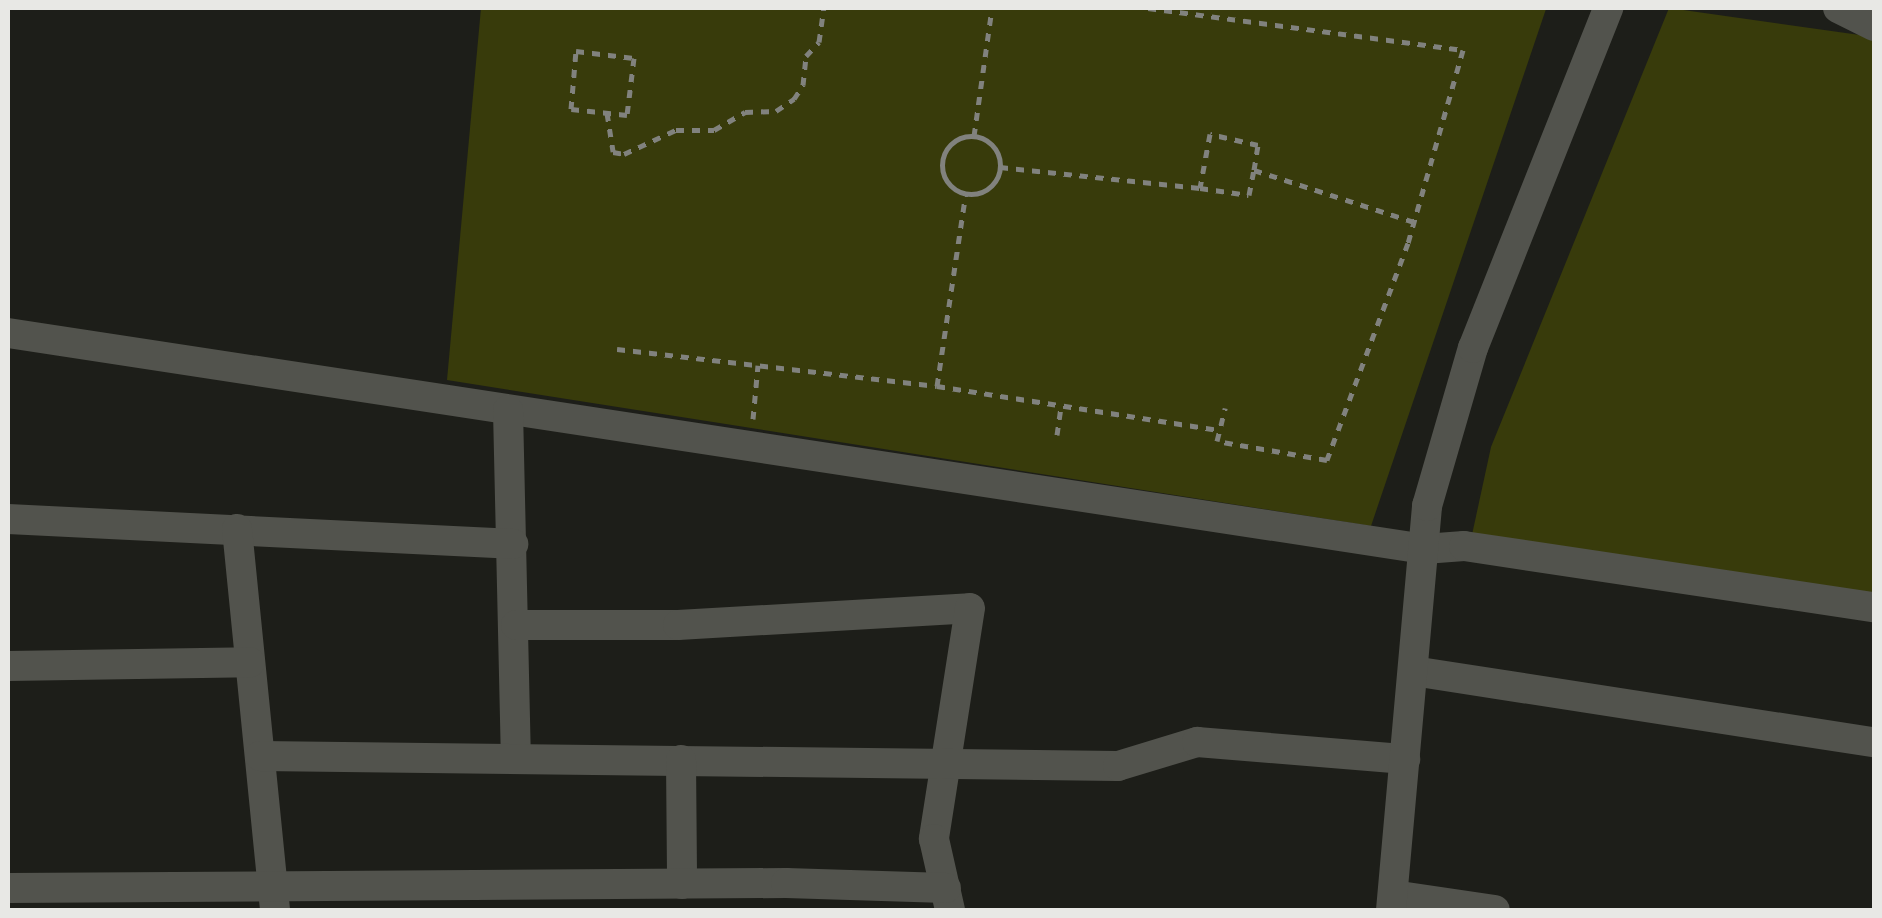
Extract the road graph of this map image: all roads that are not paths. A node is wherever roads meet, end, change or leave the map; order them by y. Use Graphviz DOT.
graph roads {
  1 [pos="1608,8"];
  2 [pos="1838,8"];
  3 [pos="1874,26"];
  4 [pos="8,333"];
  5 [pos="508,410"];
  6 [pos="8,519"];
  7 [pos="237,528"];
  8 [pos="512,544"];
  9 [pos="1424,549"];
  10 [pos="1874,607"];
  11 [pos="516,625"];
  12 [pos="250,662"];
  13 [pos="8,666"];
  14 [pos="1413,671"];
  15 [pos="1874,742"];
  16 [pos="260,756"];
  17 [pos="516,758"];
  18 [pos="1405,759"];
  19 [pos="681,760"];
  20 [pos="948,763"];
  21 [pos="8,888"];
  22 [pos="693,892"];
  23 [pos="274,898"];
  24 [pos="948,899"];
  25 [pos="1392,903"];
  26 [pos="1495,910"];
  1 -- 9 [label="street"];
  2 -- 3 [label="street"];
  4 -- 5 [label="street"];
  5 -- 8 [label="street"];
  5 -- 9 [label="street"];
  6 -- 7 [label="street"];
  7 -- 8 [label="street"];
  7 -- 12 [label="street"];
  8 -- 11 [label="street"];
  9 -- 10 [label="street"];
  9 -- 14 [label="street"];
  11 -- 17 [label="street"];
  11 -- 20 [label="street"];
  12 -- 13 [label="street"];
  12 -- 16 [label="street"];
  14 -- 15 [label="street"];
  14 -- 18 [label="street"];
  16 -- 17 [label="street"];
  16 -- 23 [label="street"];
  17 -- 19 [label="street"];
  18 -- 20 [label="street"];
  18 -- 25 [label="street"];
  19 -- 20 [label="street"];
  19 -- 22 [label="street"];
  20 -- 24 [label="street"];
  21 -- 23 [label="street"];
  22 -- 23 [label="street"];
  22 -- 24 [label="street"];
  25 -- 26 [label="street"];
}
